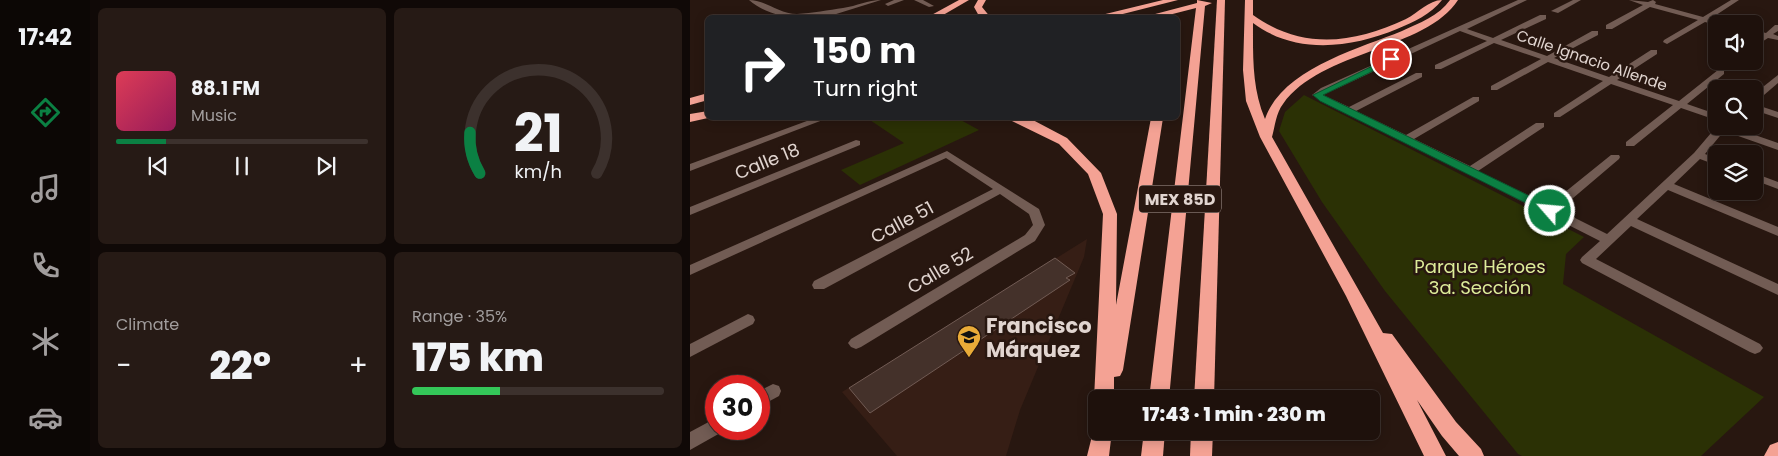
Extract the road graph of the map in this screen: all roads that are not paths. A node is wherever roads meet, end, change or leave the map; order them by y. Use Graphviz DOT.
graph roads {
  1 [pos="752,0"];
  2 [pos="878,0"];
  3 [pos="901,0"];
  4 [pos="916,0"];
  5 [pos="965,0"];
  6 [pos="982,0"];
  7 [pos="1174,0"];
  8 [pos="1181,0"];
  9 [pos="1201,0"];
  10 [pos="1221,0"];
  11 [pos="1249,0"];
  12 [pos="1438,0"];
  13 [pos="1454,0"];
  14 [pos="1524,0"];
  15 [pos="1578,0"];
  16 [pos="1632,0"];
  17 [pos="1657,0"];
  18 [pos="1736,0"];
  19 [pos="888,4"];
  20 [pos="1649,4"];
  21 [pos="931,6"];
  22 [pos="1556,11"];
  23 [pos="779,15"];
  24 [pos="824,15"];
  25 [pos="936,15"];
  26 [pos="984,15"];
  27 [pos="1105,15"];
  28 [pos="1157,15"];
  29 [pos="1178,15"];
  30 [pos="1250,17"];
  31 [pos="1543,17"];
  32 [pos="1705,19"];
  33 [pos="1708,20"];
  34 [pos="1609,27"];
  35 [pos="1778,27"];
  36 [pos="1458,28"];
  37 [pos="1595,33"];
  38 [pos="1763,35"];
  39 [pos="1767,36"];
  40 [pos="1778,38"];
  41 [pos="1763,39"];
  42 [pos="1492,40"];
  43 [pos="1667,42"];
  44 [pos="1654,52"];
  45 [pos="1548,59"];
  46 [pos="1438,67"];
  47 [pos="1721,72"];
  48 [pos="1419,75"];
  49 [pos="1778,78"];
  50 [pos="1609,80"];
  51 [pos="1494,88"];
  52 [pos="1763,91"];
  53 [pos="705,97"];
  54 [pos="1476,99"];
  55 [pos="690,102"];
  56 [pos="705,102"];
  57 [pos="1679,104"];
  58 [pos="690,105"];
  59 [pos="1763,110"];
  60 [pos="1348,111"];
  61 [pos="705,115"];
  62 [pos="1557,115"];
  63 [pos="1778,115"];
  64 [pos="1708,117"];
  65 [pos="690,118"];
  66 [pos="818,120"];
  67 [pos="1020,120"];
  68 [pos="1156,120"];
  69 [pos="1540,125"];
  70 [pos="1712,135"];
  71 [pos="1749,135"];
  72 [pos="1266,137"];
  73 [pos="1406,139"];
  74 [pos="856,143"];
  75 [pos="1630,144"];
  76 [pos="1778,147"];
  77 [pos="1698,155"];
  78 [pos="1615,157"];
  79 [pos="1708,159"];
  80 [pos="690,168"];
  81 [pos="1470,171"];
  82 [pos="1763,180"];
  83 [pos="1666,185"];
  84 [pos="1778,186"];
  85 [pos="1002,189"];
  86 [pos="1550,211"];
  87 [pos="690,212"];
  88 [pos="1629,220"];
  89 [pos="1778,232"];
  90 [pos="1609,240"];
  91 [pos="690,270"];
  92 [pos="818,285"];
  93 [pos="1778,290"];
  94 [pos="1355,296"];
  95 [pos="748,320"];
  96 [pos="856,343"];
  97 [pos="1755,348"];
  98 [pos="690,351"];
  99 [pos="1106,390"];
  100 [pos="1108,390"];
  101 [pos="1159,390"];
  102 [pos="1204,390"];
  103 [pos="773,391"];
  104 [pos="770,393"];
  105 [pos="705,433"];
  106 [pos="1101,440"];
  107 [pos="1154,440"];
  108 [pos="1202,440"];
  109 [pos="690,442"];
  110 [pos="1778,452"];
  111 [pos="1098,456"];
  112 [pos="1152,456"];
  113 [pos="1201,456"];
  114 [pos="1435,456"];
  115 [pos="1473,456"];
  116 [pos="1776,456"];
  1 -- 23 [label="street"];
  2 -- 24 [label="street"];
  3 -- 19 [label="street"];
  4 -- 21 [label="street"];
  5 -- 25 [label="highway"];
  6 -- 26 [label="highway"];
  7 -- 27 [label="highway"];
  8 -- 29 [label="highway"];
  9 -- 101 [label="highway, MEX 85D"];
  10 -- 28 [label="highway"];
  10 -- 102 [label="highway, MEX 85D"];
  11 -- 30 [label="highway"];
  12 -- 30 [label="highway"];
  13 -- 72 [label="highway"];
  14 -- 36 [label="street"];
  15 -- 22 [label="street"];
  16 -- 20 [label="street"];
  17 -- 20 [label="street"];
  18 -- 32 [label="street"];
  20 -- 32 [label="street"];
  20 -- 34 [label="street"];
  30 -- 72 [label="highway"];
  31 -- 42 [label="street"];
  32 -- 33 [label="street"];
  32 -- 43 [label="street"];
  35 -- 39 [label="street"];
  36 -- 42 [label="street, Calle Ignacio Allende"];
  36 -- 60 [label="street"];
  37 -- 45 [label="street"];
  38 -- 39 [label="street"];
  39 -- 40 [label="street"];
  39 -- 41 [label="street"];
  42 -- 45 [label="street, Calle Ignacio Allende"];
  42 -- 46 [label="street"];
  44 -- 50 [label="street"];
  45 -- 50 [label="street, Calle Ignacio Allende"];
  45 -- 51 [label="street"];
  47 -- 57 [label="street"];
  48 -- 60 [label="street"];
  49 -- 52 [label="street"];
  50 -- 57 [label="street, Calle Ignacio Allende"];
  50 -- 62 [label="street"];
  53 -- 55 [label="highway"];
  54 -- 73 [label="street"];
  56 -- 58 [label="highway"];
  57 -- 64 [label="street, Calle Ignacio Allende"];
  57 -- 75 [label="street"];
  59 -- 63 [label="street"];
  60 -- 73 [label="street"];
  61 -- 65 [label="highway"];
  66 -- 80 [label="street"];
  67 -- 99 [label="highway"];
  68 -- 100 [label="highway"];
  69 -- 81 [label="street"];
  70 -- 77 [label="street"];
  71 -- 76 [label="street, Calle Ignacio Allende"];
  72 -- 94 [label="highway"];
  73 -- 81 [label="street"];
  74 -- 87 [label="street, Calle 18"];
  77 -- 79 [label="street"];
  77 -- 83 [label="street"];
  78 -- 86 [label="street"];
  81 -- 86 [label="street"];
  82 -- 84 [label="street"];
  83 -- 88 [label="street"];
  83 -- 89 [label="street"];
  85 -- 91 [label="street"];
  85 -- 92 [label="street, Calle 51"];
  85 -- 96 [label="street, Calle 52"];
  86 -- 90 [label="street"];
  88 -- 90 [label="street"];
  88 -- 93 [label="street"];
  90 -- 97 [label="street"];
  94 -- 114 [label="highway"];
  94 -- 115 [label="highway"];
  95 -- 98 [label="street"];
  103 -- 104 [label="street"];
  105 -- 109 [label="street"];
  106 -- 111 [label="highway"];
  107 -- 112 [label="highway"];
  108 -- 113 [label="highway"];
  110 -- 116 [label="highway"];
}
